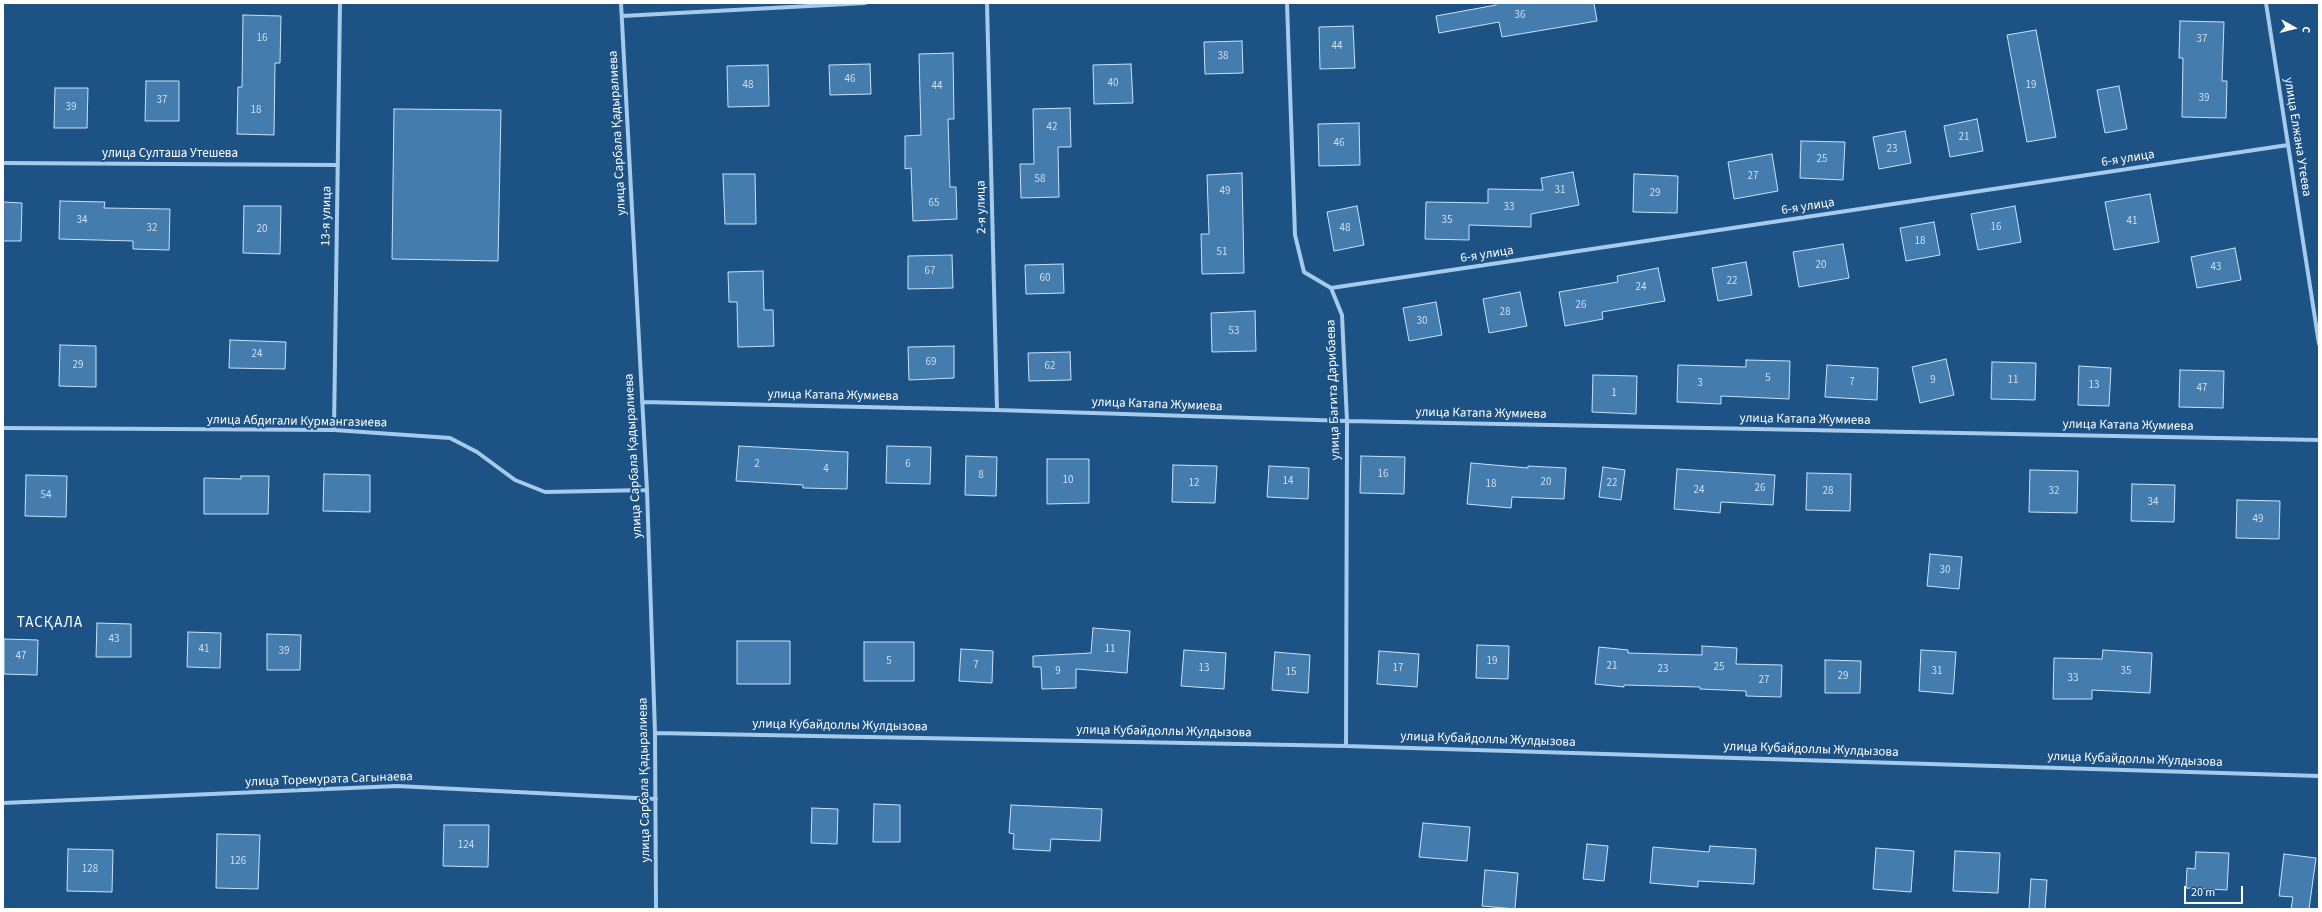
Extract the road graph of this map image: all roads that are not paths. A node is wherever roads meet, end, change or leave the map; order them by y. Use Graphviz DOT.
graph roads {
  1 [pos="340,3"];
  2 [pos="621,3"];
  3 [pos="865,3"];
  4 [pos="987,3"];
  5 [pos="1287,3"];
  6 [pos="2266,3"];
  7 [pos="622,16"];
  8 [pos="2288,145"];
  9 [pos="3,163"];
  10 [pos="338,164"];
  11 [pos="1330,288"];
  12 [pos="2319,344"];
  13 [pos="642,402"];
  14 [pos="997,410"];
  15 [pos="1347,422"];
  16 [pos="3,428"];
  17 [pos="334,430"];
  18 [pos="2319,440"];
  19 [pos="647,490"];
  20 [pos="655,733"];
  21 [pos="1346,746"];
  22 [pos="2319,776"];
  23 [pos="656,799"];
  24 [pos="3,803"];
  25 [pos="656,909"];
  1 -- 10 [label="street, 13-я улица"];
  2 -- 7 [label="street, улица Сарбала Қадыралиева"];
  3 -- 7 [label="street"];
  4 -- 14 [label="street, 2-я улица"];
  5 -- 11 [label="street"];
  6 -- 8 [label="street, улица Елжана Утеева"];
  7 -- 13 [label="street, улица Сарбала Қадыралиева"];
  8 -- 11 [label="street, 6-я улица"];
  8 -- 12 [label="street, улица Елжана Утеева"];
  9 -- 10 [label="street, улица Султаша Утешева"];
  10 -- 17 [label="street, 13-я улица"];
  11 -- 15 [label="street, улица Багита Дарибаева"];
  13 -- 14 [label="street, улица Катапа Жумиева"];
  13 -- 19 [label="street, улица Сарбала Қадыралиева"];
  14 -- 15 [label="street, улица Катапа Жумиева"];
  15 -- 18 [label="street, улица Катапа Жумиева"];
  15 -- 21 [label="street, улица Багита Дарибаева"];
  16 -- 17 [label="street, улица Абдигали Курмангазиева"];
  17 -- 19 [label="street, улица Абдигали Курмангазиева"];
  19 -- 20 [label="street, улица Сарбала Қадыралиева"];
  20 -- 21 [label="street, улица Кубайдоллы Жулдызова"];
  20 -- 23 [label="street, улица Сарбала Қадыралиева"];
  21 -- 22 [label="street, улица Кубайдоллы Жулдызова"];
  23 -- 24 [label="street, улица Торемурата Сагынаева"];
  23 -- 25 [label="street, улица Сарбала Қадыралиева"];
}
